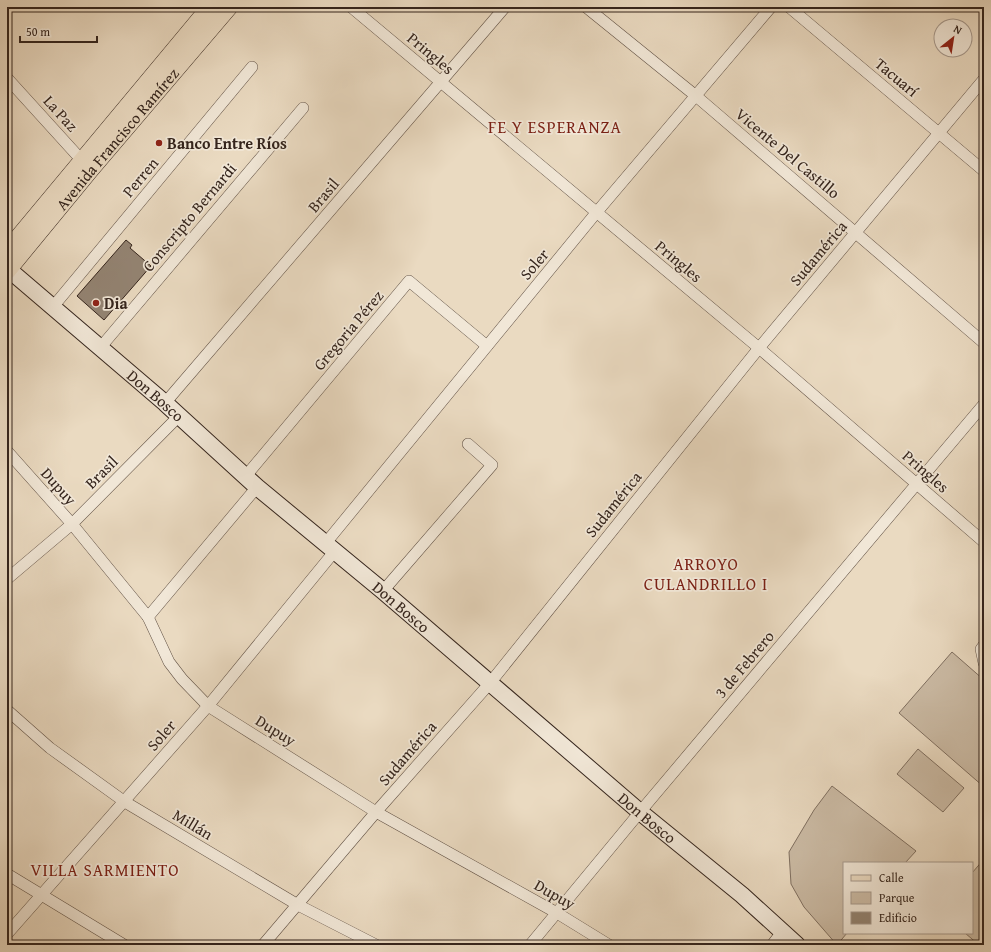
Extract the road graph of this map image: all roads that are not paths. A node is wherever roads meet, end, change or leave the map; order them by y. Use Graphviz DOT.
graph roads {
  1 [pos="210,7"];
  2 [pos="229,7"];
  3 [pos="351,7"];
  4 [pos="505,7"];
  5 [pos="586,7"];
  6 [pos="771,7"];
  7 [pos="789,7"];
  8 [pos="252,67"];
  9 [pos="7,78"];
  10 [pos="984,79"];
  11 [pos="440,82"];
  12 [pos="696,96"];
  13 [pos="303,108"];
  14 [pos="939,133"];
  15 [pos="86,165"];
  16 [pos="984,171"];
  17 [pos="596,214"];
  18 [pos="856,232"];
  19 [pos="7,251"];
  20 [pos="7,270"];
  21 [pos="52,308"];
  22 [pos="984,343"];
  23 [pos="487,346"];
  24 [pos="100,348"];
  25 [pos="759,348"];
  26 [pos="165,403"];
  27 [pos="984,404"];
  28 [pos="178,416"];
  29 [pos="468,444"];
  30 [pos="7,451"];
  31 [pos="251,482"];
  32 [pos="916,484"];
  33 [pos="72,524"];
  34 [pos="984,542"];
  35 [pos="329,548"];
  36 [pos="7,579"];
  37 [pos="383,591"];
  38 [pos="148,617"];
  39 [pos="984,645"];
  40 [pos="984,663"];
  41 [pos="490,683"];
  42 [pos="208,706"];
  43 [pos="7,710"];
  44 [pos="125,802"];
  45 [pos="376,812"];
  46 [pos="640,812"];
  47 [pos="7,874"];
  48 [pos="41,894"];
  49 [pos="298,905"];
  50 [pos="557,913"];
  51 [pos="782,932"];
  52 [pos="7,934"];
  53 [pos="124,945"];
  54 [pos="263,945"];
  55 [pos="376,945"];
  56 [pos="530,945"];
  57 [pos="609,945"];
  58 [pos="772,945"];
  59 [pos="797,945"];
  1 -- 15 [label="main road, Avenida Francisco Ramírez"];
  2 -- 15 [label="main road, Avenida Francisco Ramírez"];
  3 -- 11 [label="street, Pringles"];
  4 -- 11 [label="street, Brasil"];
  5 -- 12 [label="street, Vicente Del Castillo"];
  6 -- 12 [label="street, Soler"];
  7 -- 14 [label="street, Tacuarí"];
  8 -- 21 [label="street, Perren"];
  9 -- 15 [label="street, La Paz"];
  10 -- 14 [label="street, Sudamérica"];
  11 -- 17 [label="street, Pringles"];
  11 -- 26 [label="street, Brasil"];
  12 -- 17 [label="street, Soler"];
  12 -- 18 [label="street, Vicente Del Castillo"];
  13 -- 24 [label="street, Conscripto Bernardi"];
  14 -- 16 [label="street, Tacuarí"];
  14 -- 18 [label="street, Sudamérica"];
  15 -- 19 [label="main road, Avenida Francisco Ramírez"];
  15 -- 20 [label="main road, Avenida Francisco Ramírez"];
  17 -- 23 [label="street, Soler"];
  17 -- 25 [label="street, Pringles"];
  18 -- 22 [label="street, Vicente Del Castillo"];
  18 -- 25 [label="street, Sudamérica"];
  20 -- 21 [label="main road, Don Bosco"];
  21 -- 24 [label="main road, Don Bosco"];
  23 -- 31 [label="street, Gregoria Pérez"];
  23 -- 35 [label="street, Soler"];
  24 -- 26 [label="main road, Don Bosco"];
  25 -- 32 [label="street, Pringles"];
  25 -- 41 [label="street, Sudamérica"];
  26 -- 28 [label="main road, Don Bosco"];
  27 -- 32 [label="street, 3 de Febrero"];
  28 -- 31 [label="main road, Don Bosco"];
  28 -- 33 [label="street, Brasil"];
  29 -- 37 [label="street"];
  30 -- 33 [label="street, Dupuy"];
  31 -- 35 [label="main road, Don Bosco"];
  31 -- 38 [label="street"];
  32 -- 34 [label="street, Pringles"];
  32 -- 46 [label="street, 3 de Febrero"];
  33 -- 36 [label="street, Brasil"];
  33 -- 38 [label="street, Dupuy"];
  35 -- 37 [label="main road, Don Bosco"];
  35 -- 42 [label="street, Soler"];
  37 -- 41 [label="main road, Don Bosco"];
  38 -- 42 [label="street, Dupuy"];
  39 -- 40 [label="street"];
  41 -- 45 [label="street, Sudamérica"];
  41 -- 46 [label="main road, Don Bosco"];
  42 -- 44 [label="street, Soler"];
  42 -- 45 [label="street, Dupuy"];
  43 -- 44 [label="street, Millán"];
  44 -- 48 [label="street, Soler"];
  44 -- 49 [label="street, Millán"];
  45 -- 49 [label="street, Sudamérica"];
  45 -- 50 [label="street, Dupuy"];
  46 -- 50 [label="street, 3 de Febrero"];
  46 -- 51 [label="main road, Don Bosco"];
  47 -- 48 [label="street"];
  48 -- 52 [label="street, Soler"];
  48 -- 53 [label="street"];
  49 -- 54 [label="street, Sudamérica"];
  49 -- 55 [label="street, Millán"];
  50 -- 56 [label="street, 3 de Febrero"];
  50 -- 57 [label="street, Dupuy"];
  51 -- 58 [label="street"];
  51 -- 59 [label="main road, Don Bosco"];
}
